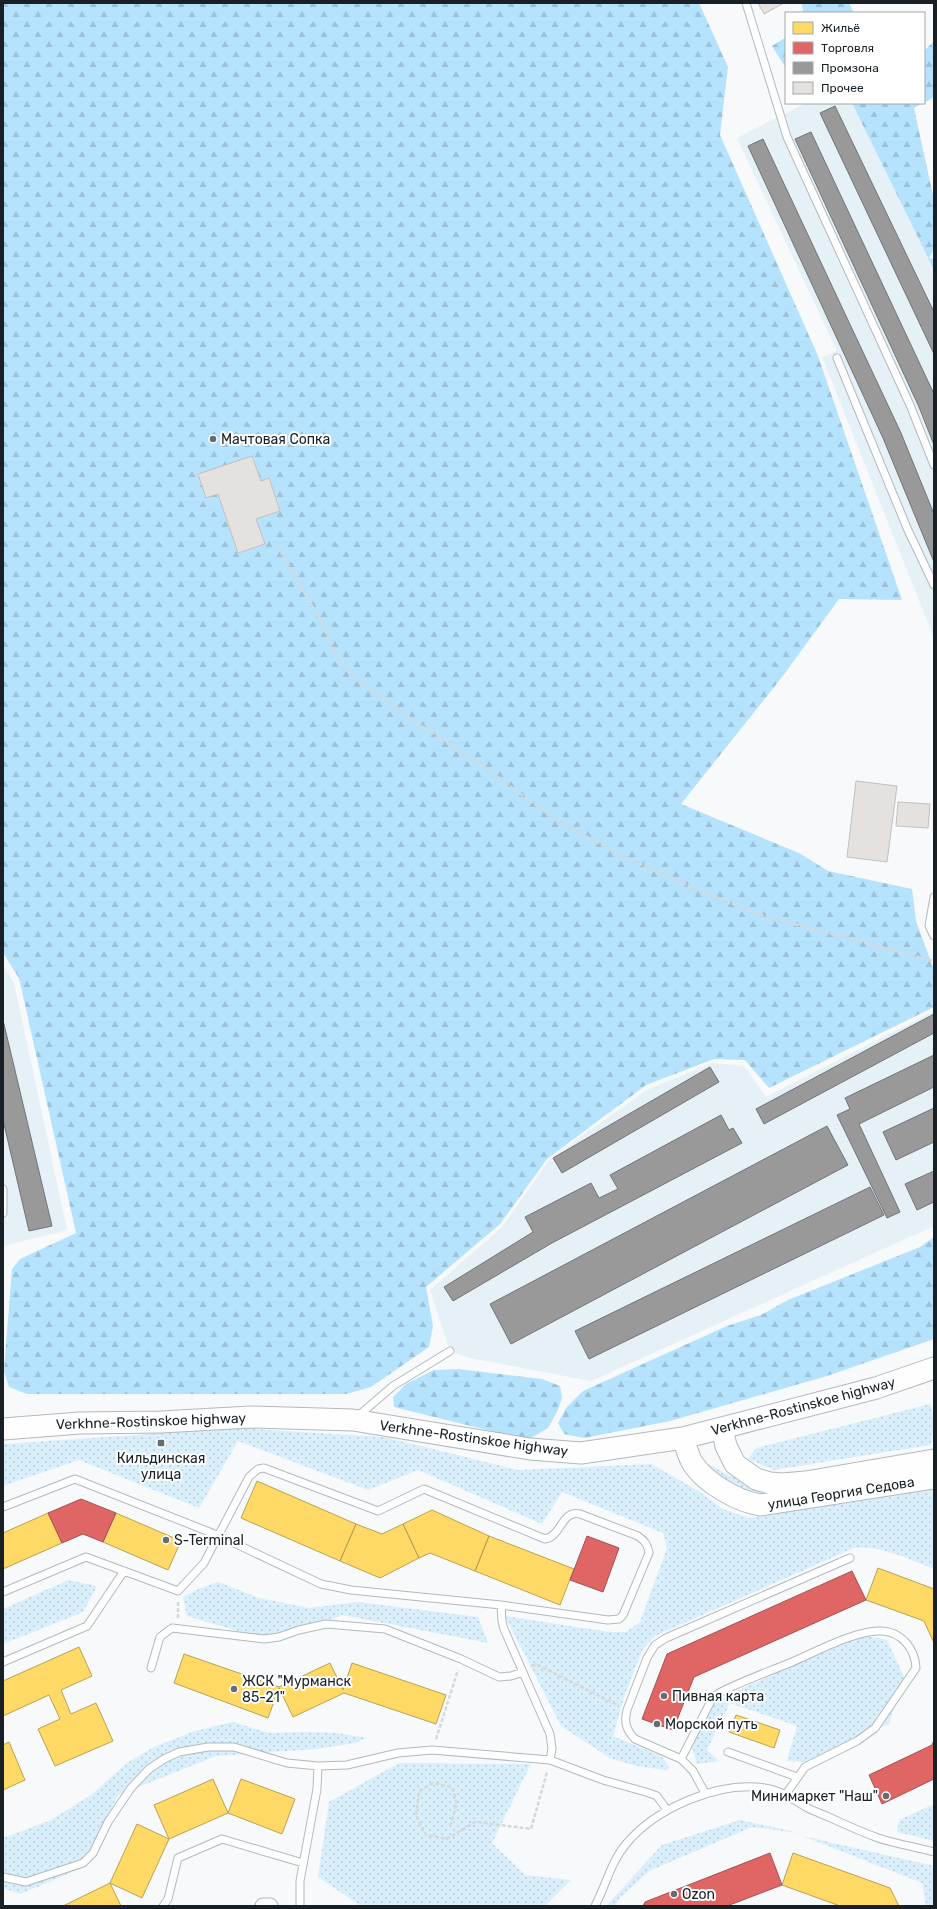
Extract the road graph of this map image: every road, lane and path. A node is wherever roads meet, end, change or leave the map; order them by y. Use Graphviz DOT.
graph roads {
  1 [pos="746,3"];
  2 [pos="837,358"];
  3 [pos="934,465"];
  4 [pos="278,548"];
  5 [pos="934,585"];
  6 [pos="934,897"];
  7 [pos="934,936"];
  8 [pos="934,961"];
  9 [pos="3,1189"];
  10 [pos="3,1213"];
  11 [pos="450,1352"];
  12 [pos="934,1368"];
  13 [pos="353,1420"];
  14 [pos="722,1428"];
  15 [pos="3,1429"];
  16 [pos="683,1438"];
  17 [pos="934,1460"];
  18 [pos="934,1478"];
  19 [pos="3,1507"];
  20 [pos="217,1535"];
  21 [pos="850,1558"];
  22 [pos="124,1571"];
  23 [pos="178,1591"];
  24 [pos="3,1592"];
  25 [pos="501,1605"];
  26 [pos="178,1627"];
  27 [pos="461,1660"];
  28 [pos="3,1662"];
  29 [pos="151,1668"];
  30 [pos="523,1672"];
  31 [pos="627,1710"];
  32 [pos="432,1750"];
  33 [pos="728,1752"];
  34 [pos="681,1759"];
  35 [pos="550,1760"];
  36 [pos="318,1766"];
  37 [pos="797,1777"];
  38 [pos="705,1793"];
  39 [pos="786,1794"];
  40 [pos="667,1810"];
  41 [pos="450,1826"];
  42 [pos="934,1852"];
  43 [pos="303,1863"];
  44 [pos="3,1877"];
  45 [pos="163,1906"];
  46 [pos="263,1906"];
  47 [pos="270,1906"];
  48 [pos="300,1906"];
  49 [pos="595,1906"];
  1 -- 3 [label="lane"];
  2 -- 5 [label="lane"];
  4 -- 8 [label="path"];
  6 -- 7 [label="lane"];
  9 -- 10 [label="lane"];
  11 -- 13 [label="lane"];
  12 -- 14 [label="street, Verkhne-Rostinskoe highway"];
  13 -- 15 [label="street, Verkhne-Rostinskoe highway"];
  13 -- 16 [label="street, Verkhne-Rostinskoe highway"];
  14 -- 16 [label="street, Verkhne-Rostinskoe highway"];
  14 -- 17 [label="street, улица Георгия Седова"];
  16 -- 18 [label="street, улица Георгия Седова"];
  19 -- 20 [label="lane"];
  20 -- 23 [label="lane"];
  20 -- 25 [label="lane"];
  20 -- 25 [label="lane"];
  21 -- 31 [label="lane"];
  22 -- 23 [label="lane"];
  22 -- 24 [label="lane"];
  22 -- 28 [label="lane"];
  23 -- 26 [label="path"];
  25 -- 30 [label="lane"];
  26 -- 27 [label="lane"];
  26 -- 29 [label="lane"];
  27 -- 30 [label="lane"];
  27 -- 32 [label="path"];
  30 -- 31 [label="path"];
  30 -- 35 [label="lane"];
  31 -- 34 [label="lane"];
  32 -- 35 [label="lane"];
  32 -- 36 [label="lane"];
  33 -- 37 [label="lane"];
  34 -- 37 [label="lane"];
  34 -- 38 [label="lane"];
  35 -- 40 [label="lane"];
  35 -- 41 [label="path"];
  36 -- 43 [label="lane"];
  36 -- 44 [label="lane"];
  37 -- 39 [label="lane"];
  38 -- 39 [label="lane"];
  38 -- 40 [label="lane"];
  39 -- 42 [label="lane"];
  40 -- 49 [label="lane"];
  43 -- 45 [label="lane"];
  43 -- 48 [label="lane"];
  46 -- 47 [label="street"];
}
